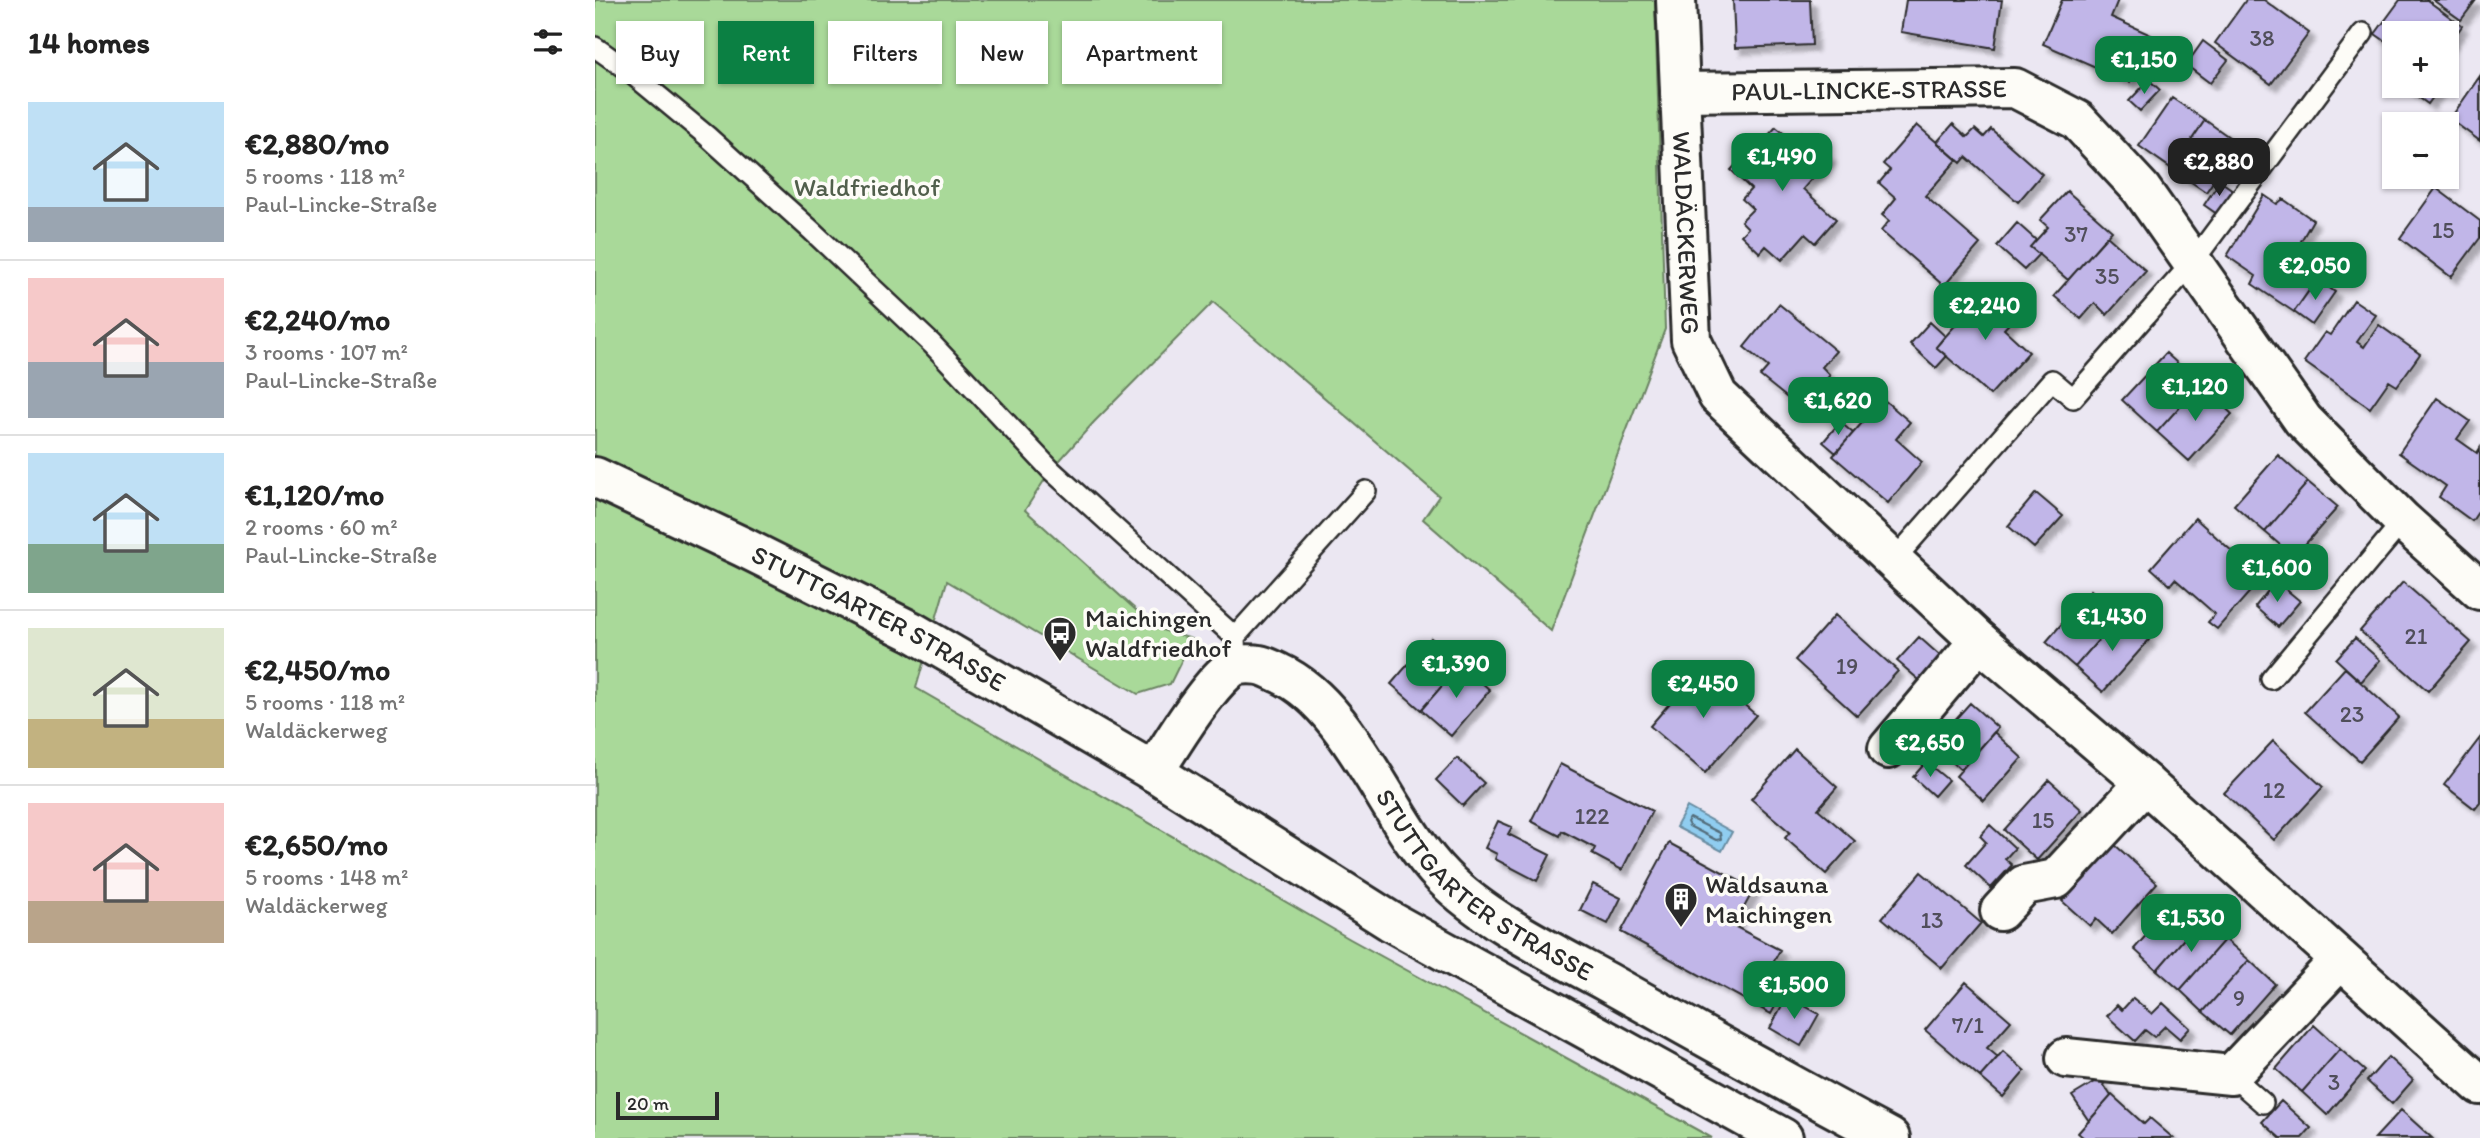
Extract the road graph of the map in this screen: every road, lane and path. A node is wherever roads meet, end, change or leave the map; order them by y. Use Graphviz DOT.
graph roads {
  1 [pos="1677,0"];
  2 [pos="2363,33"];
  3 [pos="595,47"];
  4 [pos="1681,92"];
  5 [pos="2192,263"];
  6 [pos="595,477"];
  7 [pos="1366,491"];
  8 [pos="2403,521"];
  9 [pos="1894,560"];
  10 [pos="2480,590"];
  11 [pos="1979,641"];
  12 [pos="1235,651"];
  13 [pos="2271,679"];
  14 [pos="1888,749"];
  15 [pos="1154,772"];
  16 [pos="2145,783"];
  17 [pos="2000,911"];
  18 [pos="2340,960"];
  19 [pos="2066,1058"];
  20 [pos="2231,1075"];
  21 [pos="2480,1085"];
  22 [pos="2263,1103"];
  23 [pos="1783,1138"];
  24 [pos="1890,1138"];
  1 -- 4 [label="street, WALDÄCKERWEG"];
  2 -- 5 [label="lane"];
  3 -- 12 [label="lane"];
  4 -- 5 [label="street, PAUL-LINCKE-STRASSE"];
  4 -- 9 [label="street, WALDÄCKERWEG"];
  5 -- 8 [label="street, PAUL-LINCKE-STRASSE"];
  5 -- 9 [label="lane"];
  6 -- 15 [label="street, STUTTGARTER STRASSE"];
  7 -- 12 [label="lane"];
  8 -- 10 [label="street, PAUL-LINCKE-STRASSE"];
  8 -- 13 [label="lane"];
  9 -- 11 [label="street, WALDÄCKERWEG"];
  11 -- 14 [label="street"];
  11 -- 16 [label="street, WALDÄCKERWEG"];
  12 -- 15 [label="street"];
  12 -- 24 [label="street, STUTTGARTER STRASSE"];
  15 -- 23 [label="street, STUTTGARTER STRASSE"];
  16 -- 17 [label="street"];
  16 -- 18 [label="street, WALDÄCKERWEG"];
  18 -- 20 [label="street"];
  18 -- 21 [label="street, WALDÄCKERWEG"];
  19 -- 20 [label="street"];
  20 -- 22 [label="lane"];
}
